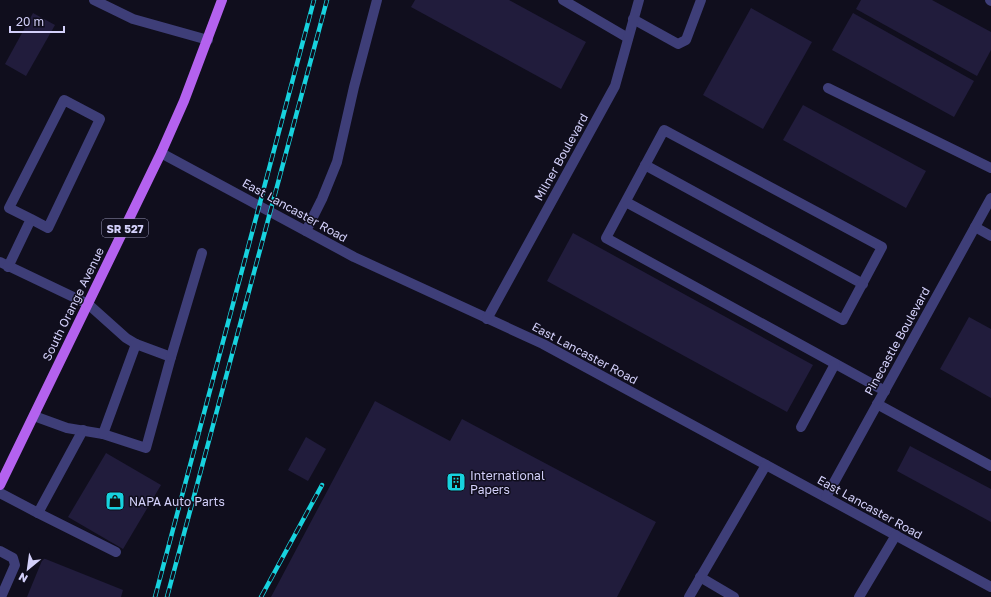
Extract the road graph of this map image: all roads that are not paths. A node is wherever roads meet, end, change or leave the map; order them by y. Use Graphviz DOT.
graph roads {
  1 [pos="94,0"];
  2 [pos="222,0"];
  3 [pos="377,0"];
  4 [pos="563,0"];
  5 [pos="639,0"];
  6 [pos="701,0"];
  7 [pos="633,19"];
  8 [pos="628,38"];
  9 [pos="208,40"];
  10 [pos="828,88"];
  11 [pos="162,153"];
  12 [pos="645,165"];
  13 [pos="991,168"];
  14 [pos="991,198"];
  15 [pos="626,202"];
  16 [pos="31,220"];
  17 [pos="975,227"];
  18 [pos="306,231"];
  19 [pos="991,236"];
  20 [pos="202,252"];
  21 [pos="4,264"];
  22 [pos="863,284"];
  23 [pos="88,304"];
  24 [pos="487,319"];
  25 [pos="136,344"];
  26 [pos="171,357"];
  27 [pos="835,364"];
  28 [pos="885,390"];
  29 [pos="878,404"];
  30 [pos="34,416"];
  31 [pos="801,427"];
  32 [pos="83,430"];
  33 [pos="103,434"];
  34 [pos="766,465"];
  35 [pos="991,466"];
  36 [pos="0,485"];
  37 [pos="0,493"];
  38 [pos="826,497"];
  39 [pos="38,512"];
  40 [pos="896,535"];
  41 [pos="0,551"];
  42 [pos="116,552"];
  43 [pos="700,577"];
  44 [pos="991,587"];
  45 [pos="1,597"];
  46 [pos="688,597"];
  47 [pos="734,597"];
  48 [pos="859,597"];
  1 -- 9 [label="street"];
  2 -- 9 [label="main road, South Orange Avenue / SR 527"];
  3 -- 18 [label="street"];
  4 -- 8 [label="street"];
  5 -- 7 [label="street, Milner Boulevard"];
  6 -- 7 [label="street"];
  7 -- 8 [label="street, Milner Boulevard"];
  8 -- 24 [label="street, Milner Boulevard"];
  9 -- 11 [label="main road, South Orange Avenue / SR 527"];
  10 -- 13 [label="street"];
  11 -- 18 [label="street, East Lancaster Road"];
  11 -- 23 [label="main road, South Orange Avenue / SR 527"];
  12 -- 15 [label="street"];
  12 -- 22 [label="street"];
  12 -- 22 [label="street"];
  14 -- 17 [label="street, Pinecastle Boulevard"];
  15 -- 22 [label="street"];
  15 -- 27 [label="street"];
  16 -- 16 [label="street"];
  16 -- 21 [label="street"];
  17 -- 19 [label="street"];
  17 -- 28 [label="street, Pinecastle Boulevard"];
  18 -- 24 [label="street, East Lancaster Road"];
  20 -- 26 [label="street"];
  21 -- 23 [label="street"];
  23 -- 25 [label="street"];
  23 -- 30 [label="main road, South Orange Avenue / SR 527"];
  24 -- 34 [label="street, East Lancaster Road"];
  25 -- 26 [label="street"];
  25 -- 33 [label="street"];
  26 -- 33 [label="street"];
  27 -- 28 [label="street"];
  27 -- 31 [label="street"];
  28 -- 29 [label="street, Pinecastle Boulevard"];
  29 -- 35 [label="street"];
  29 -- 38 [label="street, Pinecastle Boulevard"];
  30 -- 32 [label="street"];
  30 -- 36 [label="main road, South Orange Avenue / SR 527"];
  32 -- 33 [label="street"];
  32 -- 39 [label="street"];
  34 -- 38 [label="street, East Lancaster Road"];
  34 -- 43 [label="street"];
  37 -- 39 [label="street"];
  38 -- 40 [label="street, East Lancaster Road"];
  39 -- 42 [label="street"];
  40 -- 44 [label="street, East Lancaster Road"];
  40 -- 48 [label="street"];
  41 -- 45 [label="street"];
  43 -- 46 [label="street"];
  43 -- 47 [label="street"];
}
